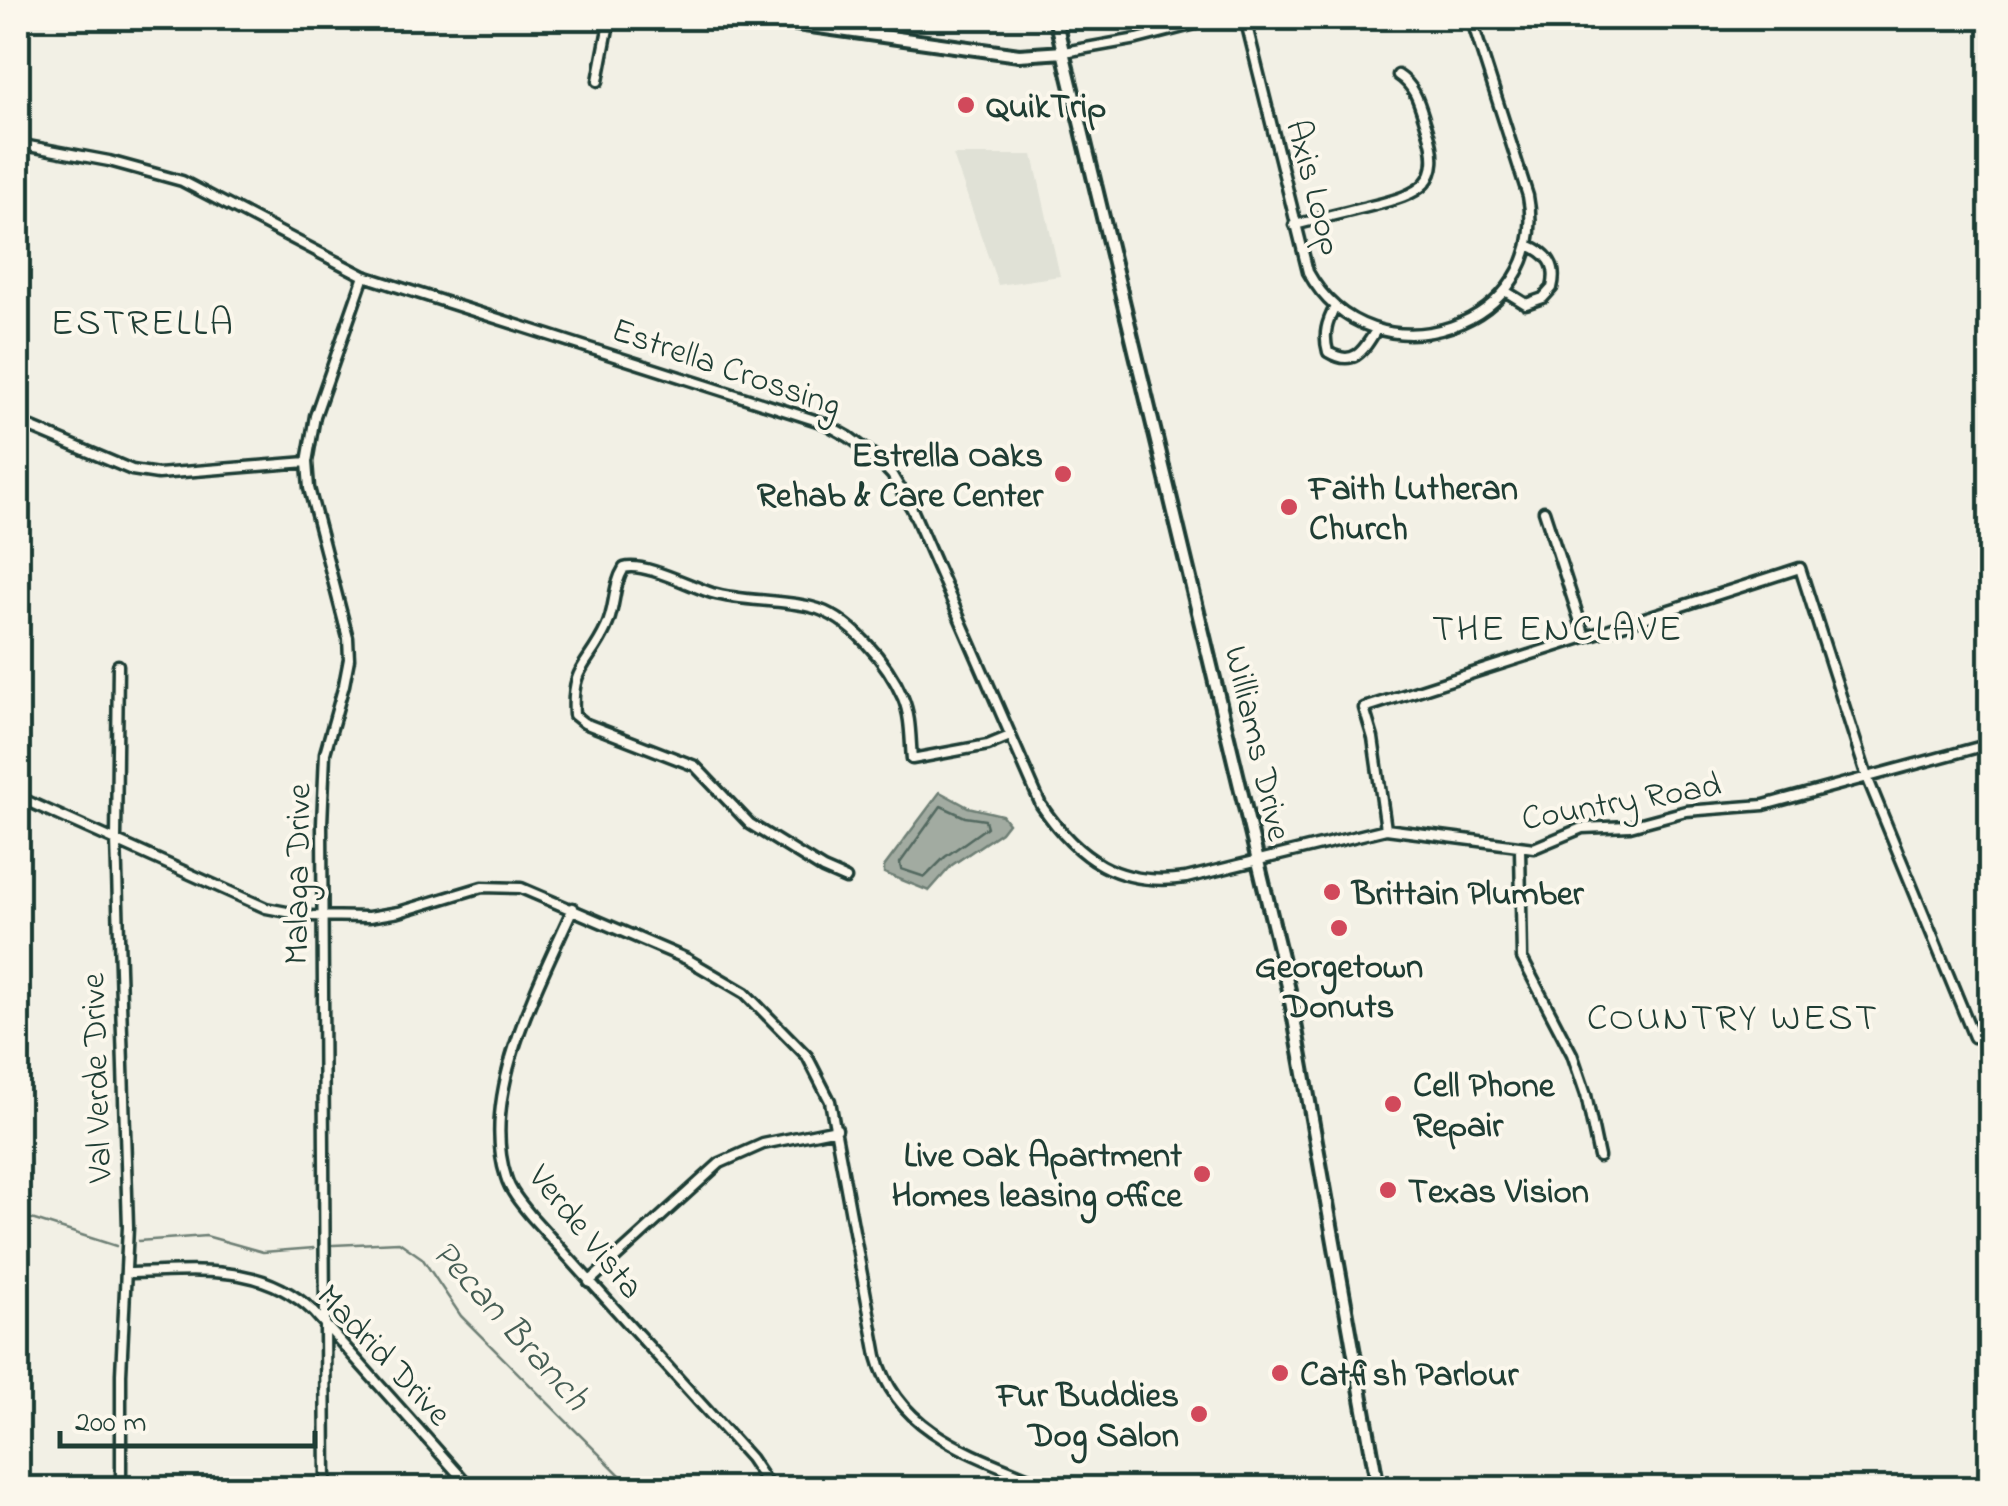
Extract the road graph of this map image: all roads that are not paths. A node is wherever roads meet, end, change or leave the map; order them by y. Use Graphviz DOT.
graph roads {
  1 [pos="610,18"];
  2 [pos="754,18"];
  3 [pos="1055,18"];
  4 [pos="1219,18"];
  5 [pos="1245,18"];
  6 [pos="1471,18"];
  7 [pos="1064,52"];
  8 [pos="1398,75"];
  9 [pos="598,80"];
  10 [pos="18,144"];
  11 [pos="1294,225"];
  12 [pos="1528,245"];
  13 [pos="364,276"];
  14 [pos="1505,291"];
  15 [pos="1335,307"];
  16 [pos="1376,330"];
  17 [pos="18,422"];
  18 [pos="307,462"];
  19 [pos="1544,511"];
  20 [pos="1585,637"];
  21 [pos="118,665"];
  22 [pos="1010,736"];
  23 [pos="1990,744"];
  24 [pos="1866,777"];
  25 [pos="18,797"];
  26 [pos="1386,829"];
  27 [pos="116,840"];
  28 [pos="1520,849"];
  29 [pos="1258,860"];
  30 [pos="846,879"];
  31 [pos="572,908"];
  32 [pos="323,917"];
  33 [pos="1974,1037"];
  34 [pos="836,1128"];
  35 [pos="1599,1157"];
  36 [pos="127,1273"];
  37 [pos="589,1282"];
  38 [pos="325,1325"];
  39 [pos="121,1488"];
  40 [pos="326,1488"];
  41 [pos="471,1488"];
  42 [pos="770,1488"];
  43 [pos="1054,1488"];
  44 [pos="1378,1488"];
  1 -- 9 [label="street"];
  2 -- 7 [label="main road"];
  3 -- 7 [label="main road, Williams Drive"];
  4 -- 7 [label="street"];
  5 -- 11 [label="street, Axis Loop"];
  6 -- 12 [label="street, Axis Loop"];
  7 -- 29 [label="main road, Williams Drive"];
  8 -- 11 [label="street"];
  10 -- 13 [label="street, Estrella Crossing"];
  11 -- 15 [label="street, Axis Loop"];
  12 -- 14 [label="street, Axis Loop"];
  12 -- 14 [label="street"];
  13 -- 18 [label="street, Malaga Drive"];
  13 -- 22 [label="street, Estrella Crossing"];
  14 -- 16 [label="street, Axis Loop"];
  15 -- 16 [label="street, Axis Loop"];
  15 -- 16 [label="street"];
  17 -- 18 [label="street"];
  18 -- 32 [label="street, Malaga Drive"];
  19 -- 20 [label="street"];
  20 -- 24 [label="street"];
  20 -- 26 [label="street"];
  21 -- 27 [label="street, Val Verde Drive"];
  22 -- 29 [label="street, Estrella Crossing"];
  22 -- 30 [label="street"];
  23 -- 24 [label="street, Country Road"];
  24 -- 28 [label="street, Country Road"];
  24 -- 33 [label="street"];
  25 -- 27 [label="street"];
  26 -- 28 [label="street, Country Road"];
  26 -- 29 [label="street, Country Road"];
  27 -- 32 [label="street"];
  27 -- 36 [label="street, Val Verde Drive"];
  28 -- 35 [label="street"];
  29 -- 44 [label="main road, Williams Drive"];
  31 -- 32 [label="street"];
  31 -- 34 [label="street"];
  31 -- 37 [label="street, Verde Vista"];
  32 -- 38 [label="street, Malaga Drive"];
  34 -- 37 [label="street"];
  34 -- 43 [label="street"];
  36 -- 38 [label="street, Madrid Drive"];
  36 -- 39 [label="street, Val Verde Drive"];
  37 -- 42 [label="street, Verde Vista"];
  38 -- 40 [label="street, Malaga Drive"];
  38 -- 41 [label="street, Madrid Drive"];
}
